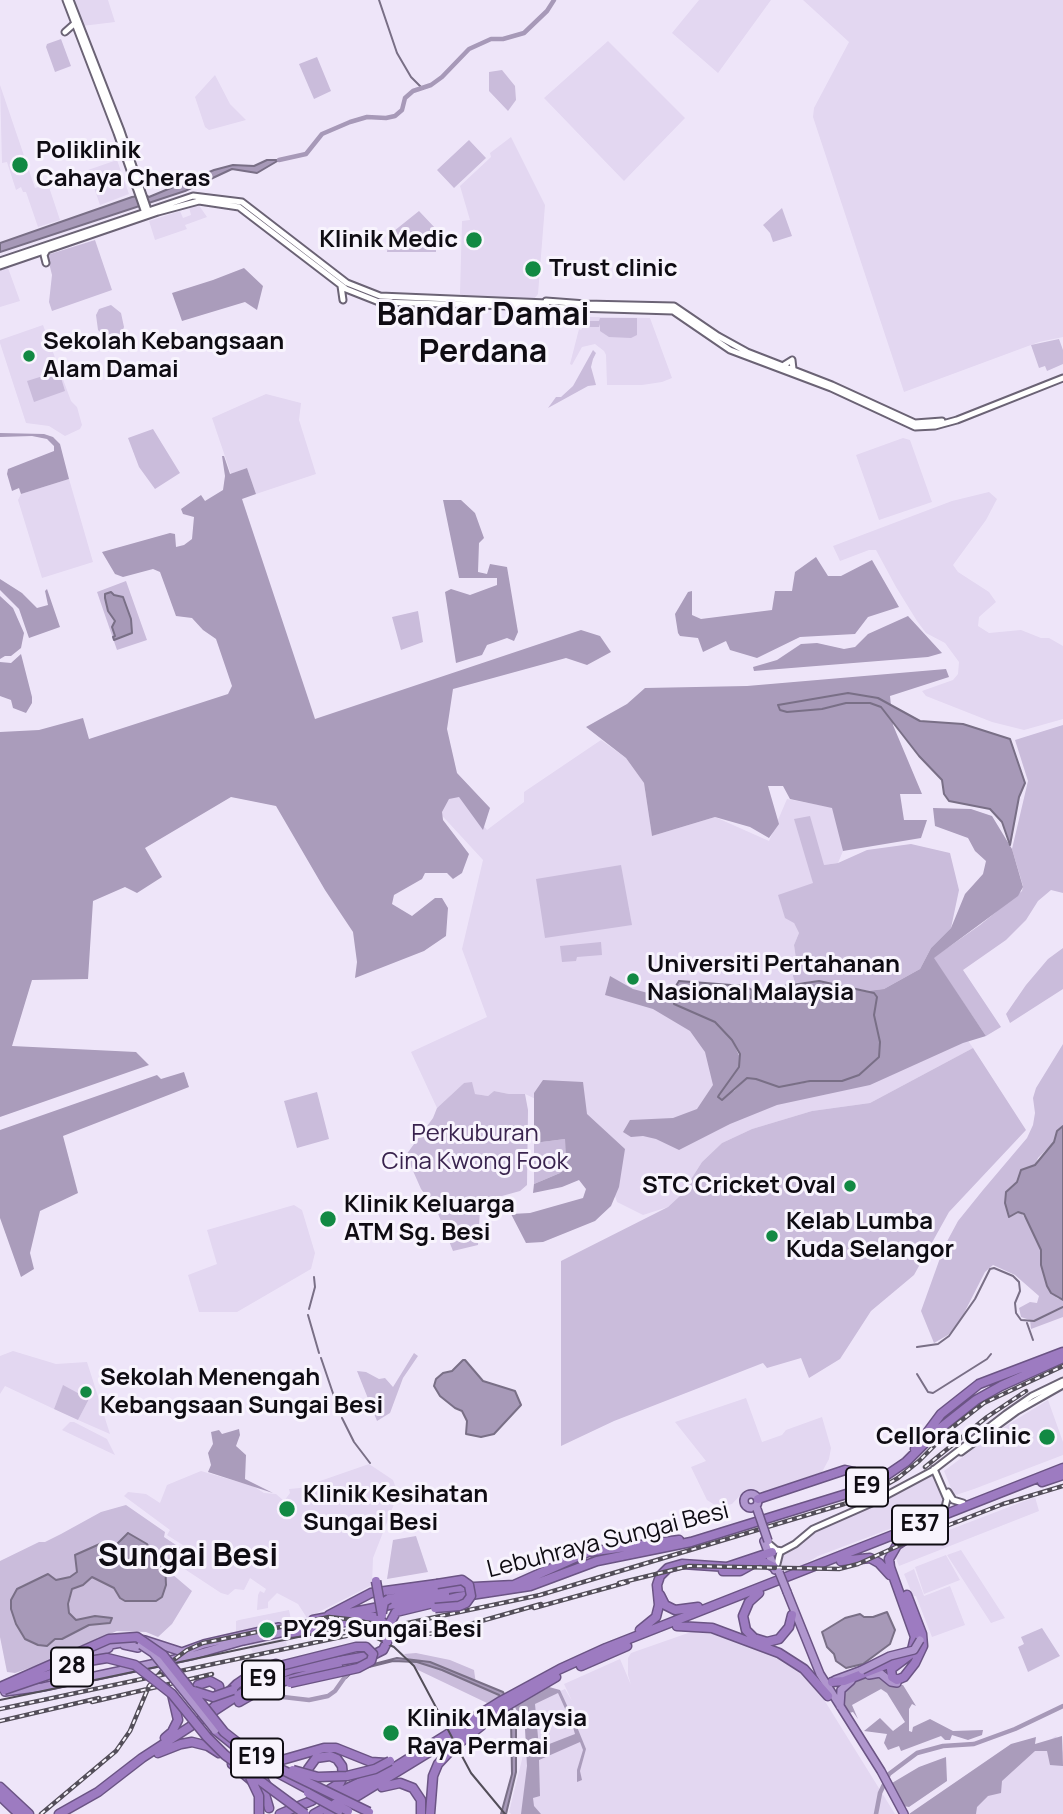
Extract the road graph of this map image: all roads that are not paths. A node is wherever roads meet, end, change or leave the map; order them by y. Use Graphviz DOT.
graph roads {
  1 [pos="68,0"];
  2 [pos="74,21"];
  3 [pos="80,37"];
  4 [pos="140,195"];
  5 [pos="146,212"];
  6 [pos="47,250"];
  7 [pos="34,255"];
  8 [pos="0,264"];
  9 [pos="340,284"];
  10 [pos="352,291"];
  11 [pos="587,306"];
  12 [pos="575,307"];
  13 [pos="684,314"];
  14 [pos="1063,376"];
  15 [pos="986,406"];
  16 [pos="897,419"];
  17 [pos="910,426"];
  18 [pos="1063,1352"];
  19 [pos="1063,1358"];
  20 [pos="1063,1383"];
  21 [pos="978,1436"];
  22 [pos="944,1465"];
  23 [pos="1063,1468"];
  24 [pos="935,1470"];
  25 [pos="854,1472"];
  26 [pos="1063,1475"];
  27 [pos="923,1476"];
  28 [pos="877,1477"];
  29 [pos="1041,1477"];
  30 [pos="940,1478"];
  31 [pos="853,1488"];
  32 [pos="997,1489"];
  33 [pos="963,1503"];
  34 [pos="755,1507"];
  35 [pos="939,1512"];
  36 [pos="922,1529"];
  37 [pos="770,1546"];
  38 [pos="813,1560"];
  39 [pos="841,1561"];
  40 [pos="777,1569"];
  41 [pos="793,1574"];
  42 [pos="437,1584"];
  43 [pos="480,1591"];
  44 [pos="785,1592"];
  45 [pos="377,1593"];
  46 [pos="759,1593"];
  47 [pos="390,1595"];
  48 [pos="907,1595"];
  49 [pos="721,1603"];
  50 [pos="412,1609"];
  51 [pos="792,1615"];
  52 [pos="382,1619"];
  53 [pos="325,1622"];
  54 [pos="677,1626"];
  55 [pos="286,1633"];
  56 [pos="390,1640"];
  57 [pos="235,1643"];
  58 [pos="139,1644"];
  59 [pos="606,1648"];
  60 [pos="309,1661"];
  61 [pos="897,1661"];
  62 [pos="326,1663"];
  63 [pos="820,1674"];
  64 [pos="832,1682"];
  65 [pos="897,1683"];
  66 [pos="272,1684"];
  67 [pos="1,1690"];
  68 [pos="191,1690"];
  69 [pos="172,1694"];
  70 [pos="227,1694"];
  71 [pos="828,1696"];
  72 [pos="514,1697"];
  73 [pos="496,1708"];
  74 [pos="197,1709"];
  75 [pos="841,1710"];
  76 [pos="207,1716"];
  77 [pos="489,1717"];
  78 [pos="214,1731"];
  79 [pos="465,1738"];
  80 [pos="427,1746"];
  81 [pos="156,1749"];
  82 [pos="241,1755"];
  83 [pos="407,1758"];
  84 [pos="393,1763"];
  85 [pos="131,1767"];
  86 [pos="280,1769"];
  87 [pos="247,1772"];
  88 [pos="880,1772"];
  89 [pos="369,1790"];
  90 [pos="1,1795"];
  91 [pos="320,1796"];
  92 [pos="268,1811"];
  93 [pos="345,1813"];
  94 [pos="369,1813"];
  95 [pos="13,1814"];
  96 [pos="24,1814"];
  97 [pos="62,1814"];
  98 [pos="259,1814"];
  99 [pos="280,1814"];
  100 [pos="292,1814"];
  101 [pos="305,1814"];
  102 [pos="314,1814"];
  103 [pos="328,1814"];
  104 [pos="379,1814"];
  105 [pos="422,1814"];
  106 [pos="430,1814"];
  107 [pos="902,1814"];
  1 -- 2 [label="main road"];
  1 -- 4 [label="main road"];
  2 -- 3 [label="main road"];
  2 -- 3 [label="main road"];
  3 -- 4 [label="main road"];
  4 -- 5 [label="main road"];
  5 -- 6 [label="main road"];
  5 -- 8 [label="main road"];
  5 -- 9 [label="main road"];
  5 -- 11 [label="main road"];
  6 -- 7 [label="main road"];
  6 -- 7 [label="main road"];
  7 -- 8 [label="main road"];
  9 -- 10 [label="main road"];
  9 -- 10 [label="main road"];
  10 -- 12 [label="main road"];
  11 -- 12 [label="main road"];
  11 -- 12 [label="main road"];
  11 -- 13 [label="main road"];
  13 -- 15 [label="main road"];
  13 -- 16 [label="main road"];
  14 -- 15 [label="main road"];
  15 -- 17 [label="main road"];
  16 -- 17 [label="main road"];
  16 -- 17 [label="main road"];
  18 -- 28 [label="highway, Lebuhraya Sungai Besi / E9"];
  19 -- 43 [label="highway, Lebuhraya Sungai Besi / E9"];
  20 -- 21 [label="main road"];
  21 -- 22 [label="main road"];
  21 -- 24 [label="main road"];
  22 -- 24 [label="main road"];
  22 -- 30 [label="main road"];
  23 -- 29 [label="highway, E37"];
  24 -- 27 [label="main road"];
  24 -- 30 [label="main road"];
  25 -- 28 [label="highway"];
  25 -- 31 [label="highway"];
  25 -- 34 [label="highway"];
  26 -- 36 [label="highway, E37"];
  27 -- 30 [label="main road"];
  27 -- 37 [label="main road"];
  28 -- 31 [label="highway, Lebuhraya Sungai Besi / E9"];
  29 -- 32 [label="highway"];
  29 -- 41 [label="highway, E37"];
  30 -- 33 [label="main road"];
  30 -- 35 [label="main road"];
  31 -- 43 [label="highway, Lebuhraya Sungai Besi / E9"];
  34 -- 37 [label="highway, bridge"];
  36 -- 39 [label="highway, E37"];
  36 -- 48 [label="highway"];
  37 -- 40 [label="highway"];
  37 -- 40 [label="main road"];
  37 -- 59 [label="highway"];
  38 -- 41 [label="highway"];
  39 -- 46 [label="highway, E37"];
  39 -- 61 [label="highway"];
  40 -- 44 [label="highway, bridge"];
  40 -- 49 [label="highway"];
  41 -- 49 [label="highway, E37"];
  42 -- 47 [label="highway"];
  42 -- 50 [label="highway, bridge"];
  42 -- 53 [label="highway"];
  43 -- 47 [label="highway, Lebuhraya Sungai Besi / E9"];
  43 -- 50 [label="highway, Lebuhraya Sungai Besi / E9"];
  43 -- 53 [label="highway"];
  43 -- 53 [label="highway"];
  44 -- 51 [label="highway"];
  44 -- 63 [label="highway"];
  45 -- 47 [label="highway, bridge"];
  45 -- 52 [label="highway, bridge"];
  45 -- 53 [label="highway, bridge"];
  46 -- 51 [label="highway"];
  46 -- 54 [label="highway, E37"];
  47 -- 52 [label="highway, bridge"];
  48 -- 64 [label="highway, bridge"];
  49 -- 59 [label="highway, E37"];
  50 -- 52 [label="highway, Lebuhraya Sungai Besi / E9"];
  51 -- 71 [label="highway"];
  52 -- 53 [label="highway"];
  52 -- 56 [label="highway, bridge"];
  53 -- 55 [label="highway"];
  53 -- 57 [label="highway"];
  53 -- 58 [label="highway, bridge"];
  54 -- 71 [label="highway"];
  54 -- 72 [label="highway, E37"];
  55 -- 57 [label="highway"];
  56 -- 62 [label="highway, E9"];
  56 -- 66 [label="highway, E9"];
  57 -- 67 [label="highway"];
  58 -- 67 [label="highway, 28"];
  58 -- 67 [label="highway, 28"];
  58 -- 74 [label="highway, bridge"];
  58 -- 78 [label="highway, 28, bridge"];
  59 -- 72 [label="highway, E37"];
  60 -- 62 [label="highway"];
  60 -- 66 [label="highway, bridge"];
  60 -- 70 [label="highway, bridge"];
  61 -- 64 [label="highway"];
  61 -- 65 [label="highway"];
  62 -- 76 [label="highway, E9"];
  63 -- 64 [label="highway"];
  63 -- 75 [label="highway"];
  65 -- 75 [label="highway"];
  66 -- 81 [label="highway, E9"];
  67 -- 68 [label="highway, E19, bridge"];
  67 -- 69 [label="highway, E19, bridge"];
  68 -- 70 [label="highway, bridge"];
  68 -- 86 [label="highway, E19, bridge"];
  69 -- 81 [label="highway"];
  69 -- 87 [label="highway, E19, bridge"];
  70 -- 74 [label="highway, bridge"];
  70 -- 76 [label="highway"];
  71 -- 88 [label="highway"];
  72 -- 73 [label="highway, E37"];
  73 -- 77 [label="highway, E37"];
  73 -- 80 [label="highway, E37"];
  74 -- 78 [label="highway, bridge"];
  75 -- 88 [label="highway"];
  76 -- 85 [label="highway, E9"];
  77 -- 79 [label="highway"];
  77 -- 89 [label="highway, E37"];
  78 -- 82 [label="highway"];
  79 -- 105 [label="highway"];
  79 -- 106 [label="highway"];
  80 -- 83 [label="highway, E37"];
  80 -- 84 [label="highway"];
  81 -- 85 [label="highway"];
  81 -- 92 [label="highway"];
  81 -- 97 [label="highway, E9"];
  82 -- 83 [label="highway"];
  82 -- 91 [label="highway"];
  82 -- 92 [label="highway"];
  82 -- 93 [label="highway, bridge"];
  83 -- 84 [label="highway, E37"];
  84 -- 86 [label="highway, bridge"];
  84 -- 100 [label="highway"];
  84 -- 102 [label="highway, E37"];
  85 -- 97 [label="highway, E9"];
  86 -- 94 [label="highway, E19, bridge"];
  87 -- 98 [label="highway, bridge"];
  87 -- 101 [label="highway, E19, bridge"];
  88 -- 107 [label="highway"];
  89 -- 103 [label="highway, E37"];
  89 -- 105 [label="highway"];
  90 -- 95 [label="highway"];
  90 -- 96 [label="highway"];
  91 -- 93 [label="highway, bridge"];
  91 -- 99 [label="highway"];
  94 -- 104 [label="highway, bridge"];
}
